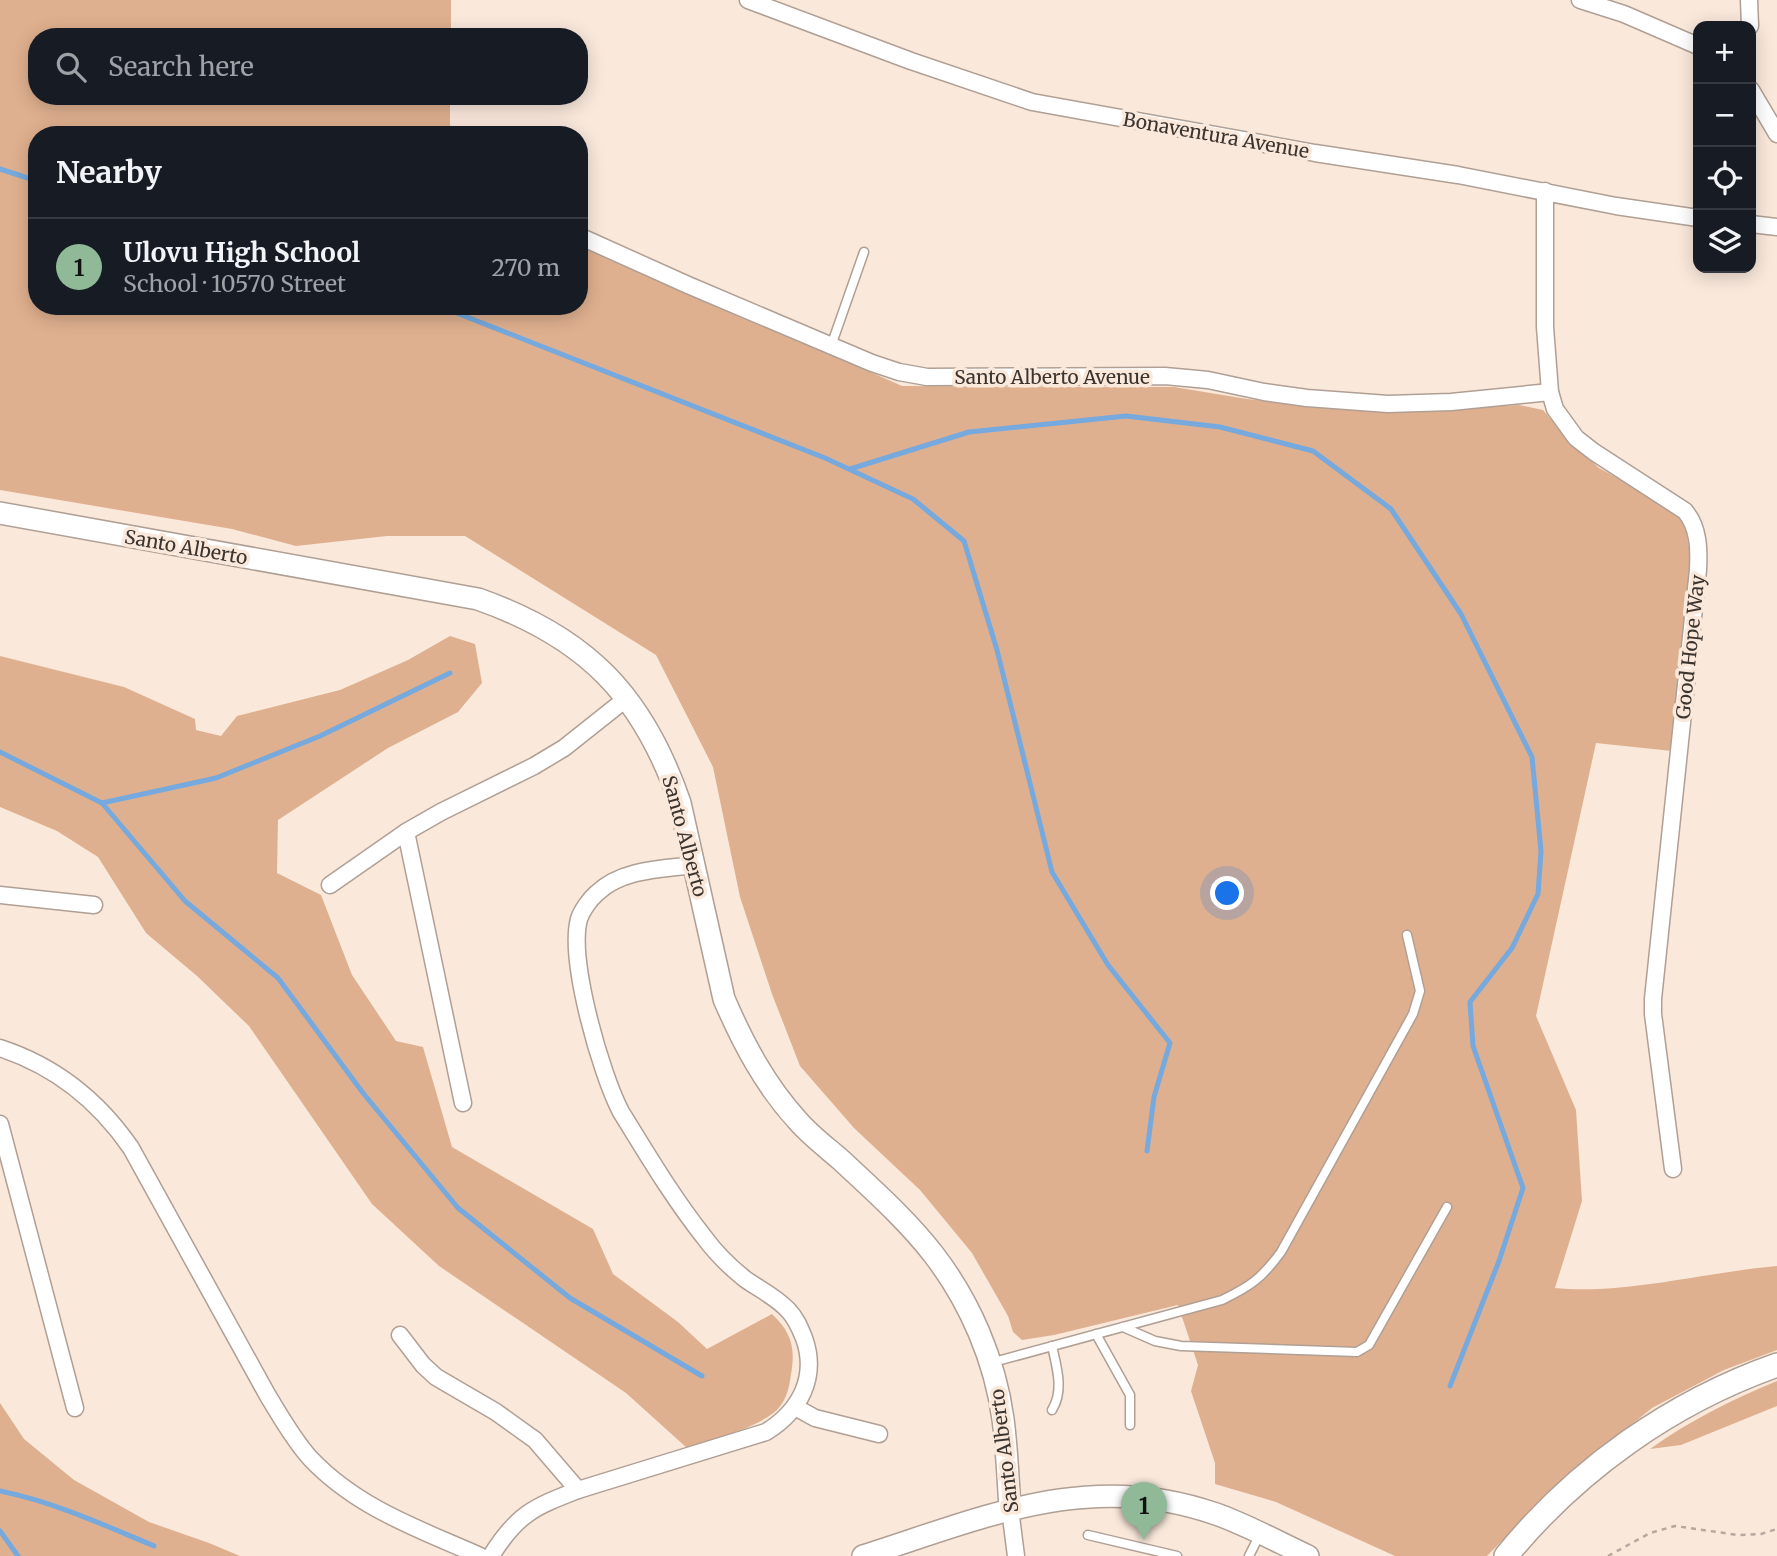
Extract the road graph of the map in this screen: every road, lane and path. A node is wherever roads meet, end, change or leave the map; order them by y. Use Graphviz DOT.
graph roads {
  1 [pos="748,0"];
  2 [pos="1580,0"];
  3 [pos="1749,0"];
  4 [pos="1750,21"];
  5 [pos="1693,44"];
  6 [pos="1756,98"];
  7 [pos="1777,134"];
  8 [pos="1545,191"];
  9 [pos="1693,217"];
  10 [pos="1756,225"];
  11 [pos="1777,227"];
  12 [pos="588,240"];
  13 [pos="864,252"];
  14 [pos="831,346"];
  15 [pos="1550,392"];
  16 [pos="0,513"];
  17 [pos="627,698"];
  18 [pos="406,832"];
  19 [pos="694,865"];
  20 [pos="330,885"];
  21 [pos="0,895"];
  22 [pos="94,905"];
  23 [pos="1407,935"];
  24 [pos="0,1050"];
  25 [pos="463,1103"];
  26 [pos="0,1124"];
  27 [pos="1673,1169"];
  28 [pos="1447,1207"];
  29 [pos="1123,1327"];
  30 [pos="1096,1334"];
  31 [pos="400,1335"];
  32 [pos="1052,1346"];
  33 [pos="990,1363"];
  34 [pos="1777,1365"];
  35 [pos="795,1407"];
  36 [pos="75,1408"];
  37 [pos="1052,1410"];
  38 [pos="1130,1425"];
  39 [pos="879,1434"];
  40 [pos="578,1490"];
  41 [pos="1010,1509"];
  42 [pos="1777,1529"];
  43 [pos="1260,1534"];
  44 [pos="1088,1535"];
  45 [pos="873,1554"];
  46 [pos="481,1556"];
  47 [pos="491,1556"];
  48 [pos="1016,1556"];
  49 [pos="1177,1556"];
  50 [pos="1249,1556"];
  51 [pos="1308,1556"];
  52 [pos="1506,1556"];
  53 [pos="1608,1556"];
  1 -- 8 [label="street, Bonaventura Avenue"];
  2 -- 5 [label="street"];
  3 -- 4 [label="street"];
  6 -- 7 [label="street"];
  8 -- 9 [label="street, Bonaventura Avenue"];
  8 -- 15 [label="street, Good Hope Way"];
  10 -- 11 [label="street"];
  12 -- 14 [label="street, Santo Alberto Avenue"];
  13 -- 14 [label="lane"];
  14 -- 15 [label="street, Santo Alberto Avenue"];
  15 -- 27 [label="street, Good Hope Way"];
  16 -- 17 [label="street, Santo Alberto"];
  17 -- 18 [label="street"];
  17 -- 19 [label="street, Santo Alberto"];
  18 -- 20 [label="street"];
  18 -- 25 [label="street"];
  19 -- 33 [label="street, Santo Alberto"];
  19 -- 35 [label="street"];
  21 -- 22 [label="street"];
  23 -- 29 [label="lane"];
  24 -- 46 [label="street"];
  26 -- 36 [label="street"];
  28 -- 29 [label="lane"];
  29 -- 30 [label="lane"];
  30 -- 32 [label="lane"];
  30 -- 38 [label="lane"];
  31 -- 40 [label="street"];
  32 -- 33 [label="lane"];
  32 -- 37 [label="lane"];
  33 -- 41 [label="street, Santo Alberto"];
  34 -- 52 [label="main road"];
  35 -- 39 [label="street"];
  35 -- 40 [label="street"];
  40 -- 47 [label="street"];
  41 -- 43 [label="street"];
  41 -- 45 [label="street"];
  41 -- 48 [label="street, Santo Alberto"];
  42 -- 53 [label="path"];
  43 -- 50 [label="lane"];
  43 -- 51 [label="street"];
  44 -- 49 [label="lane"];
}
